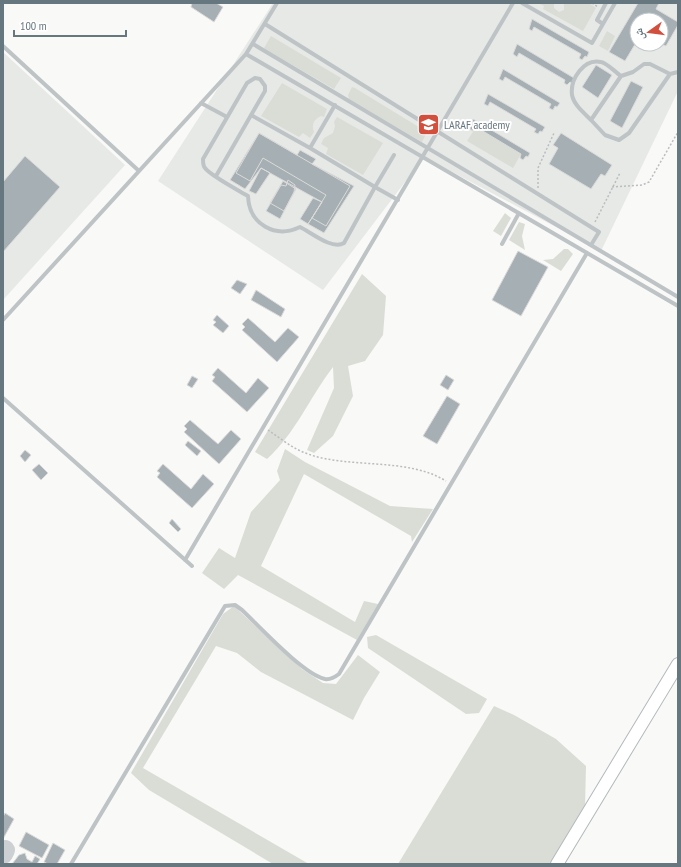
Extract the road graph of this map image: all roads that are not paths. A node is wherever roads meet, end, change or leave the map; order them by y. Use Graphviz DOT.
graph roads {
  1 [pos="277,3"];
  2 [pos="513,3"];
  3 [pos="522,3"];
  4 [pos="606,3"];
  5 [pos="613,3"];
  6 [pos="265,24"];
  7 [pos="603,24"];
  8 [pos="253,44"];
  9 [pos="3,46"];
  10 [pos="246,54"];
  11 [pos="678,72"];
  12 [pos="670,74"];
  13 [pos="621,76"];
  14 [pos="201,103"];
  15 [pos="335,105"];
  16 [pos="251,115"];
  17 [pos="227,117"];
  18 [pos="591,120"];
  19 [pos="438,131"];
  20 [pos="310,148"];
  21 [pos="428,148"];
  22 [pos="394,155"];
  23 [pos="424,157"];
  24 [pos="138,171"];
  25 [pos="216,176"];
  26 [pos="375,188"];
  27 [pos="398,200"];
  28 [pos="519,213"];
  29 [pos="502,244"];
  30 [pos="591,245"];
  31 [pos="587,253"];
  32 [pos="678,297"];
  33 [pos="678,306"];
  34 [pos="3,320"];
  35 [pos="3,398"];
  36 [pos="184,560"];
  37 [pos="192,566"];
  38 [pos="678,664"];
  39 [pos="71,864"];
  40 [pos="557,864"];
  1 -- 6 [label="lane"];
  2 -- 19 [label="lane"];
  3 -- 7 [label="lane"];
  4 -- 7 [label="lane"];
  5 -- 7 [label="lane"];
  6 -- 8 [label="lane"];
  6 -- 19 [label="lane"];
  8 -- 10 [label="lane"];
  8 -- 21 [label="lane"];
  9 -- 24 [label="lane"];
  10 -- 14 [label="lane"];
  10 -- 15 [label="lane"];
  11 -- 12 [label="lane"];
  12 -- 13 [label="lane"];
  12 -- 18 [label="lane"];
  13 -- 18 [label="lane"];
  13 -- 18 [label="lane"];
  14 -- 17 [label="lane"];
  14 -- 24 [label="lane"];
  15 -- 20 [label="lane"];
  15 -- 23 [label="lane"];
  16 -- 17 [label="lane"];
  16 -- 20 [label="lane"];
  16 -- 25 [label="lane"];
  17 -- 25 [label="lane"];
  19 -- 21 [label="lane"];
  19 -- 30 [label="lane"];
  20 -- 26 [label="lane"];
  21 -- 23 [label="lane"];
  21 -- 30 [label="lane"];
  22 -- 26 [label="lane"];
  23 -- 27 [label="lane"];
  23 -- 28 [label="lane"];
  24 -- 34 [label="lane"];
  25 -- 26 [label="lane"];
  26 -- 27 [label="lane"];
  27 -- 36 [label="lane"];
  28 -- 29 [label="lane"];
  28 -- 31 [label="lane"];
  30 -- 32 [label="lane"];
  31 -- 33 [label="lane"];
  31 -- 39 [label="lane"];
  35 -- 36 [label="lane"];
  36 -- 37 [label="lane"];
  38 -- 40 [label="street"];
}
